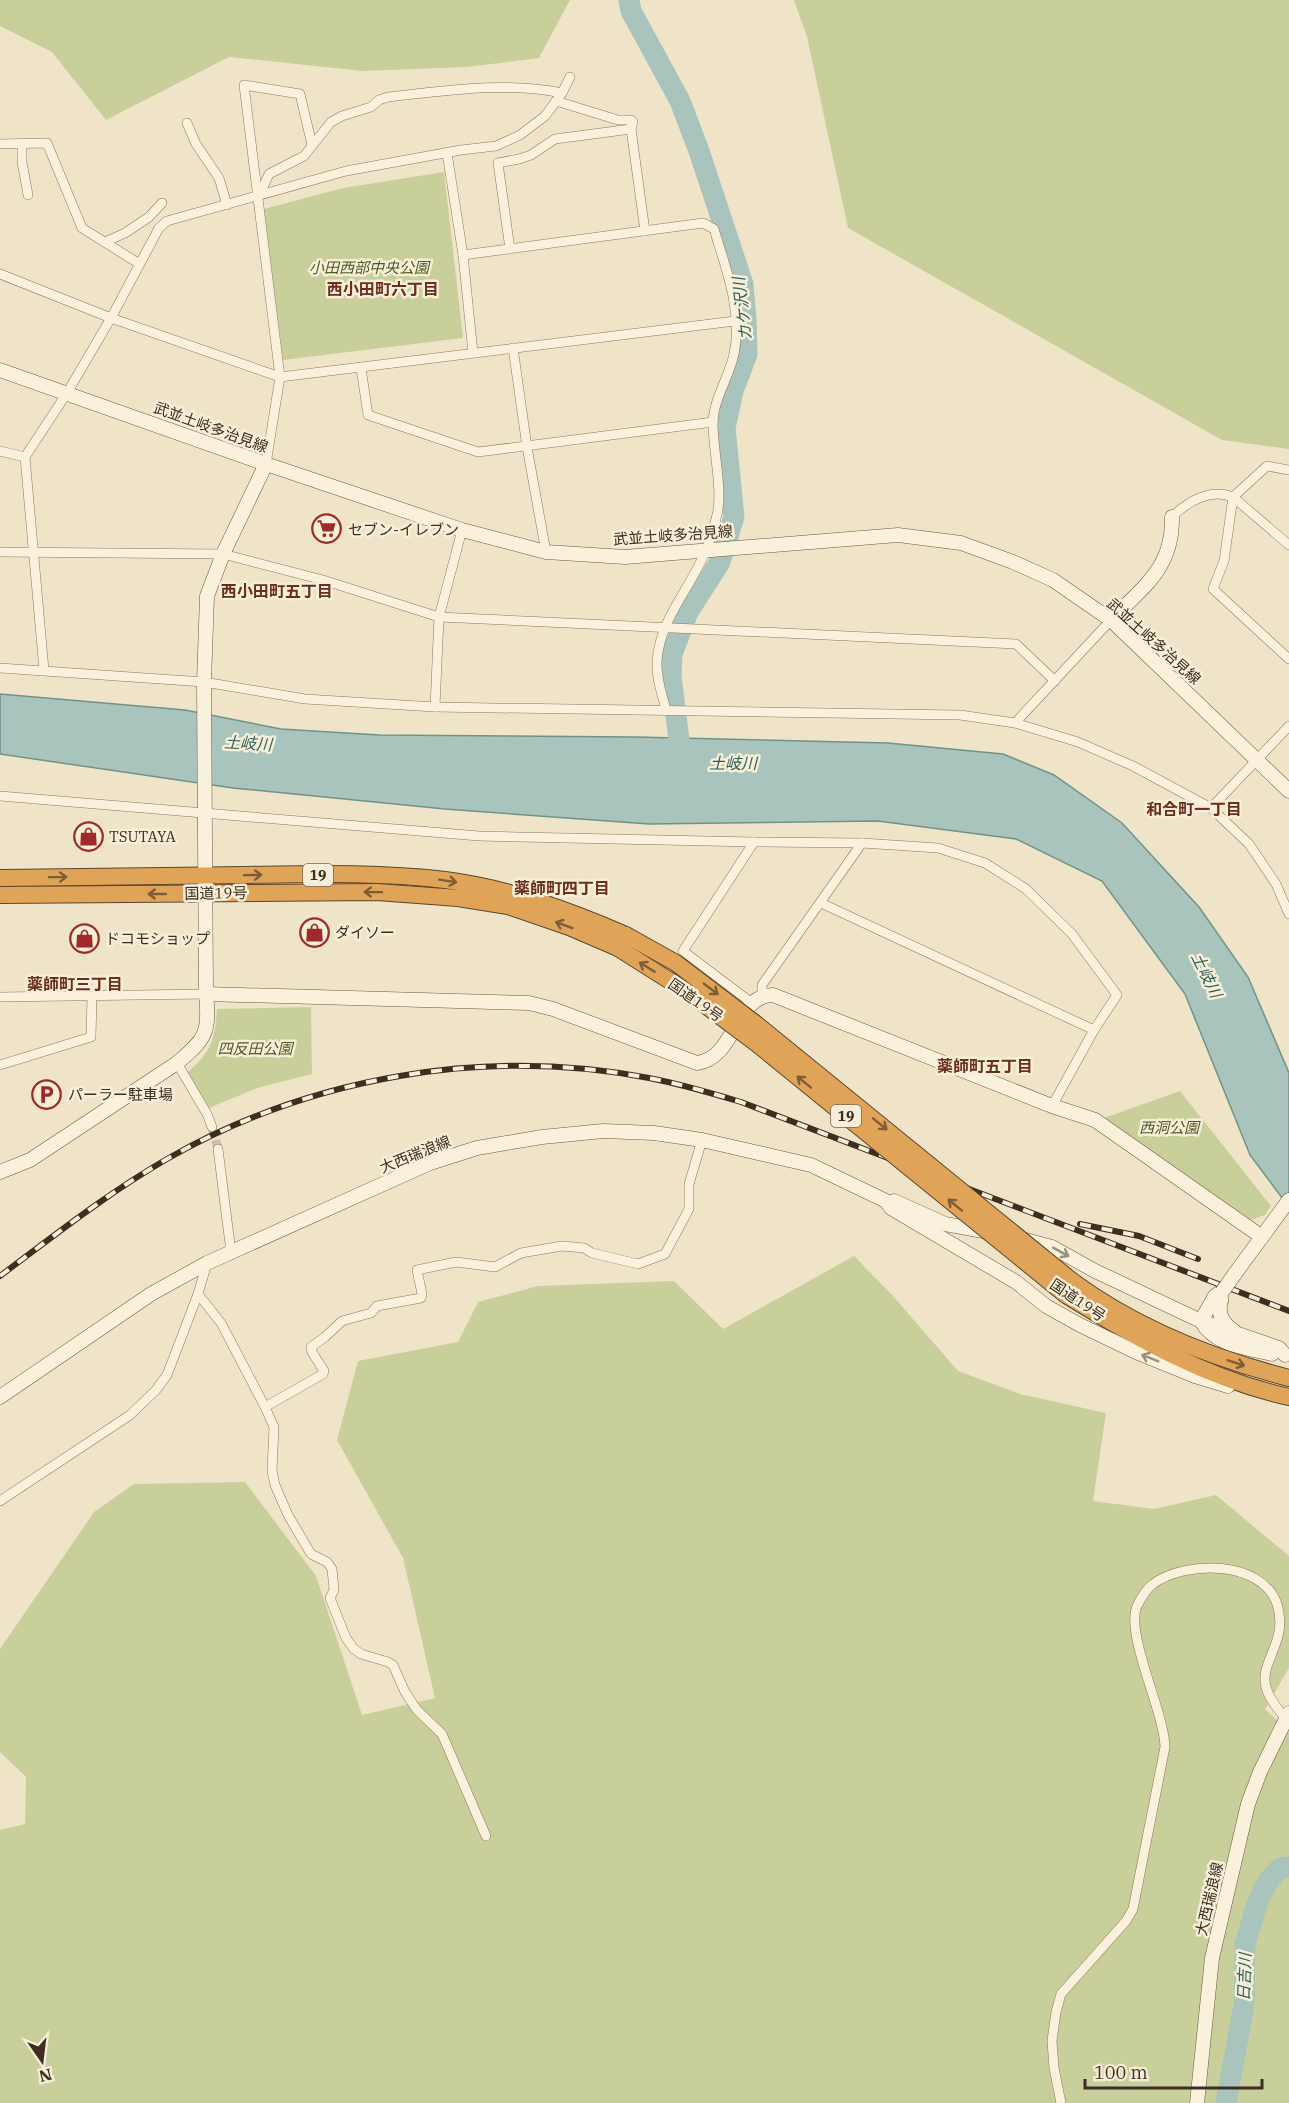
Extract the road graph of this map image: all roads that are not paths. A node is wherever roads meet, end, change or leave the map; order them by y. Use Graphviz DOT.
graph roads {
  1 [pos="570,77"];
  2 [pos="562,93"];
  3 [pos="556,101"];
  4 [pos="187,123"];
  5 [pos="631,129"];
  6 [pos="0,144"];
  7 [pos="22,144"];
  8 [pos="312,146"];
  9 [pos="447,153"];
  10 [pos="28,195"];
  11 [pos="259,196"];
  12 [pos="162,203"];
  13 [pos="227,205"];
  14 [pos="645,231"];
  15 [pos="105,242"];
  16 [pos="510,249"];
  17 [pos="463,255"];
  18 [pos="138,263"];
  19 [pos="0,274"];
  20 [pos="111,318"];
  21 [pos="735,321"];
  22 [pos="513,348"];
  23 [pos="473,353"];
  24 [pos="361,368"];
  25 [pos="0,370"];
  26 [pos="280,377"];
  27 [pos="67,393"];
  28 [pos="713,422"];
  29 [pos="527,447"];
  30 [pos="0,451"];
  31 [pos="25,456"];
  32 [pos="266,464"];
  33 [pos="1289,471"];
  34 [pos="1233,496"];
  35 [pos="1172,516"];
  36 [pos="462,530"];
  37 [pos="1289,545"];
  38 [pos="706,550"];
  39 [pos="0,552"];
  40 [pos="34,552"];
  41 [pos="546,552"];
  42 [pos="223,554"];
  43 [pos="439,617"];
  44 [pos="1111,621"];
  45 [pos="664,627"];
  46 [pos="1289,659"];
  47 [pos="0,668"];
  48 [pos="44,670"];
  49 [pos="1055,681"];
  50 [pos="204,687"];
  51 [pos="435,706"];
  52 [pos="666,710"];
  53 [pos="1015,723"];
  54 [pos="1289,726"];
  55 [pos="1256,760"];
  56 [pos="1289,791"];
  57 [pos="0,796"];
  58 [pos="1211,808"];
  59 [pos="204,812"];
  60 [pos="754,842"];
  61 [pos="862,843"];
  62 [pos="205,875"];
  63 [pos="0,878"];
  64 [pos="206,893"];
  65 [pos="0,895"];
  66 [pos="821,903"];
  67 [pos="1289,914"];
  68 [pos="622,942"];
  69 [pos="206,994"];
  70 [pos="92,996"];
  71 [pos="0,997"];
  72 [pos="757,999"];
  73 [pos="1094,1030"];
  74 [pos="177,1063"];
  75 [pos="0,1065"];
  76 [pos="1053,1106"];
  77 [pos="212,1126"];
  78 [pos="702,1140"];
  79 [pos="218,1149"];
  80 [pos="0,1172"];
  81 [pos="1289,1200"];
  82 [pos="886,1201"];
  83 [pos="1262,1237"];
  84 [pos="1029,1240"];
  85 [pos="231,1252"];
  86 [pos="207,1263"];
  87 [pos="1016,1282"];
  88 [pos="1069,1288"];
  89 [pos="1221,1293"];
  90 [pos="198,1294"];
  91 [pos="1201,1321"];
  92 [pos="1241,1335"];
  93 [pos="1287,1355"];
  94 [pos="1289,1378"];
  95 [pos="1266,1392"];
  96 [pos="1289,1397"];
  97 [pos="0,1398"];
  98 [pos="266,1407"];
  99 [pos="0,1501"];
  100 [pos="1287,1716"];
  101 [pos="486,1836"];
  102 [pos="1061,2103"];
  103 [pos="1197,2103"];
  1 -- 2 [label="street"];
  2 -- 3 [label="street"];
  2 -- 8 [label="street"];
  3 -- 5 [label="street"];
  3 -- 9 [label="street"];
  4 -- 13 [label="street"];
  5 -- 14 [label="street"];
  5 -- 16 [label="street"];
  6 -- 7 [label="street"];
  7 -- 10 [label="street"];
  7 -- 15 [label="street"];
  8 -- 11 [label="street"];
  8 -- 11 [label="street"];
  9 -- 11 [label="street"];
  9 -- 17 [label="street"];
  11 -- 13 [label="street"];
  11 -- 26 [label="street"];
  12 -- 15 [label="street"];
  13 -- 18 [label="street"];
  14 -- 16 [label="street"];
  14 -- 21 [label="street"];
  15 -- 18 [label="street"];
  16 -- 17 [label="street"];
  17 -- 23 [label="street"];
  18 -- 20 [label="street"];
  19 -- 20 [label="street"];
  20 -- 26 [label="street"];
  20 -- 27 [label="street"];
  21 -- 22 [label="street"];
  21 -- 28 [label="street"];
  22 -- 23 [label="street"];
  22 -- 29 [label="street"];
  23 -- 24 [label="street"];
  24 -- 26 [label="street"];
  24 -- 29 [label="street"];
  25 -- 27 [label="main road, 武並土岐多治見線"];
  26 -- 32 [label="street"];
  27 -- 31 [label="street"];
  27 -- 32 [label="main road, 武並土岐多治見線"];
  28 -- 29 [label="street"];
  28 -- 38 [label="street"];
  29 -- 41 [label="street"];
  30 -- 31 [label="street"];
  31 -- 40 [label="street"];
  32 -- 36 [label="main road, 武並土岐多治見線"];
  32 -- 42 [label="main road"];
  33 -- 34 [label="street"];
  34 -- 35 [label="street"];
  34 -- 37 [label="street"];
  34 -- 46 [label="street"];
  35 -- 44 [label="main road"];
  36 -- 41 [label="main road, 武並土岐多治見線"];
  36 -- 43 [label="street"];
  38 -- 41 [label="main road, 武並土岐多治見線"];
  38 -- 44 [label="main road, 武並土岐多治見線"];
  38 -- 45 [label="street"];
  39 -- 40 [label="street"];
  40 -- 42 [label="street"];
  40 -- 48 [label="street"];
  42 -- 43 [label="street"];
  42 -- 50 [label="main road"];
  43 -- 45 [label="street"];
  43 -- 51 [label="street"];
  44 -- 49 [label="street"];
  44 -- 55 [label="main road, 武並土岐多治見線"];
  45 -- 49 [label="street"];
  45 -- 52 [label="street"];
  47 -- 48 [label="street"];
  48 -- 50 [label="street"];
  49 -- 53 [label="street"];
  50 -- 51 [label="street"];
  50 -- 59 [label="main road"];
  51 -- 52 [label="street"];
  52 -- 53 [label="street"];
  53 -- 58 [label="street"];
  54 -- 55 [label="street"];
  55 -- 56 [label="main road, 武並土岐多治見線"];
  55 -- 58 [label="street"];
  57 -- 59 [label="street"];
  58 -- 67 [label="street"];
  59 -- 60 [label="street"];
  59 -- 62 [label="main road"];
  60 -- 61 [label="street"];
  60 -- 72 [label="street"];
  61 -- 66 [label="street"];
  61 -- 73 [label="street"];
  63 -- 62 [label="highway, 国道19号 / 19, one-way"];
  62 -- 64 [label="main road"];
  62 -- 68 [label="highway, 国道19号 / 19, one-way"];
  64 -- 65 [label="highway, 国道19号 / 19, one-way"];
  68 -- 64 [label="highway, 国道19号 / 19, one-way"];
  64 -- 69 [label="main road"];
  66 -- 72 [label="street"];
  66 -- 73 [label="street"];
  68 -- 88 [label="highway, 国道19号 / 19, bridge"];
  69 -- 70 [label="street"];
  69 -- 72 [label="main road"];
  69 -- 74 [label="main road"];
  70 -- 71 [label="street"];
  70 -- 75 [label="street"];
  72 -- 76 [label="main road"];
  73 -- 76 [label="street"];
  74 -- 77 [label="street"];
  74 -- 80 [label="main road"];
  76 -- 83 [label="main road"];
  78 -- 82 [label="main road, 大西瑞浪線"];
  78 -- 85 [label="main road, 大西瑞浪線"];
  78 -- 98 [label="street"];
  79 -- 85 [label="street"];
  81 -- 83 [label="main road"];
  82 -- 84 [label="main road"];
  82 -- 87 [label="main road"];
  83 -- 89 [label="main road, bridge"];
  84 -- 87 [label="main road"];
  84 -- 91 [label="main road, one-way"];
  85 -- 86 [label="main road, 大西瑞浪線"];
  86 -- 90 [label="street"];
  86 -- 97 [label="main road, 大西瑞浪線"];
  95 -- 87 [label="main road, one-way"];
  88 -- 94 [label="highway, 国道19号 / 19, one-way"];
  88 -- 95 [label="highway, 国道19号 / 19"];
  89 -- 91 [label="main road"];
  89 -- 92 [label="main road"];
  90 -- 98 [label="street"];
  90 -- 99 [label="street"];
  91 -- 92 [label="main road"];
  91 -- 93 [label="main road"];
  92 -- 93 [label="main road"];
  95 -- 96 [label="highway, 国道19号 / 19"];
  98 -- 101 [label="street"];
  100 -- 102 [label="street"];
  100 -- 103 [label="main road, 大西瑞浪線"];
}
